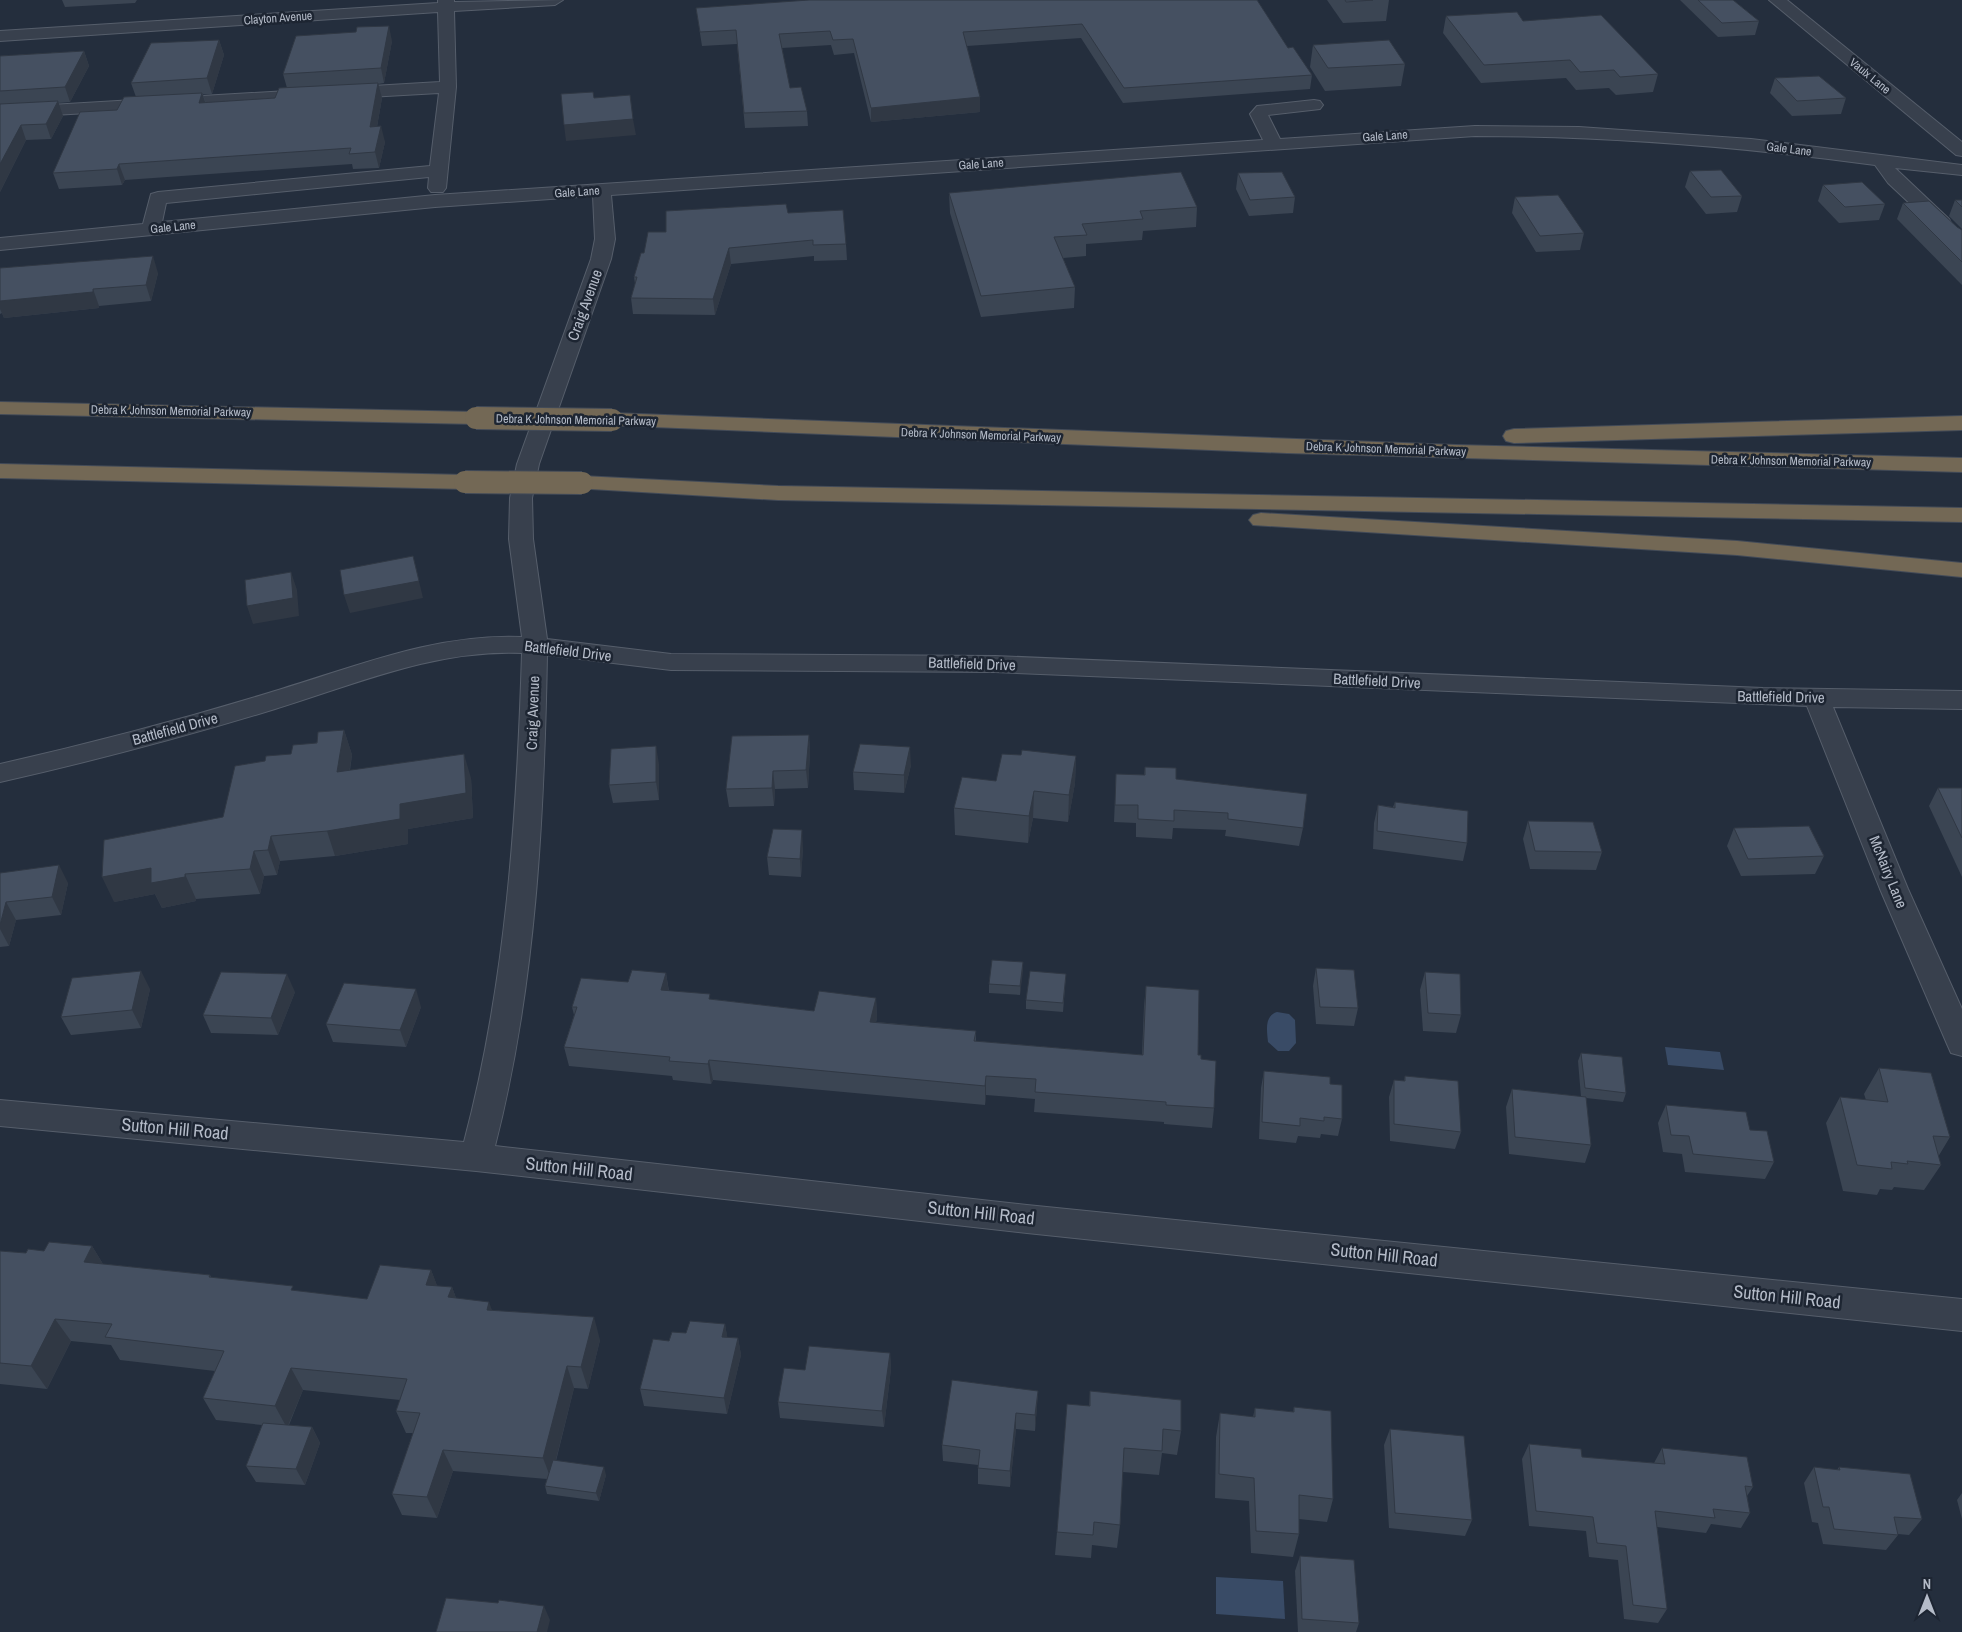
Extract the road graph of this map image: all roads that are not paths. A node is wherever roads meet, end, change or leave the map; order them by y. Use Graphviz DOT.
graph roads {
  1 [pos="555,0"];
  2 [pos="1777,0"];
  3 [pos="446,4"];
  4 [pos="0,36"];
  5 [pos="448,87"];
  6 [pos="1314,105"];
  7 [pos="0,113"];
  8 [pos="1952,125"];
  9 [pos="1932,127"];
  10 [pos="1273,144"];
  11 [pos="1962,151"];
  12 [pos="1881,161"];
  13 [pos="1962,170"];
  14 [pos="438,171"];
  15 [pos="602,190"];
  16 [pos="435,201"];
  17 [pos="1948,228"];
  18 [pos="151,229"];
  19 [pos="0,244"];
  20 [pos="0,408"];
  21 [pos="1962,423"];
  22 [pos="1134,440"];
  23 [pos="1962,465"];
  24 [pos="0,471"];
  25 [pos="778,493"];
  26 [pos="1962,515"];
  27 [pos="1962,570"];
  28 [pos="535,644"];
  29 [pos="1817,698"];
  30 [pos="1962,700"];
  31 [pos="0,773"];
  32 [pos="1962,1044"];
  33 [pos="0,1113"];
  34 [pos="476,1157"];
  35 [pos="1962,1315"];
  1 -- 3 [label="street, Clayton Avenue"];
  2 -- 9 [label="street, Vaulx Lane"];
  3 -- 4 [label="street, Clayton Avenue"];
  3 -- 5 [label="street"];
  5 -- 7 [label="street"];
  5 -- 14 [label="street"];
  6 -- 10 [label="street"];
  8 -- 9 [label="street"];
  9 -- 11 [label="street, Vaulx Lane"];
  10 -- 12 [label="street, Gale Lane"];
  10 -- 15 [label="street, Gale Lane"];
  12 -- 13 [label="street, Gale Lane"];
  12 -- 17 [label="street"];
  14 -- 16 [label="street"];
  14 -- 18 [label="street"];
  15 -- 16 [label="street, Gale Lane"];
  15 -- 28 [label="street, Craig Avenue"];
  16 -- 18 [label="street, Gale Lane"];
  18 -- 19 [label="street, Gale Lane"];
  20 -- 22 [label="highway, Debra K Johnson Memorial Parkway, bridge"];
  21 -- 22 [label="highway"];
  22 -- 23 [label="highway, Debra K Johnson Memorial Parkway"];
  24 -- 25 [label="highway, bridge"];
  25 -- 26 [label="highway"];
  25 -- 27 [label="highway"];
  28 -- 29 [label="street, Battlefield Drive"];
  28 -- 31 [label="street, Battlefield Drive"];
  28 -- 34 [label="street, Craig Avenue"];
  29 -- 30 [label="street, Battlefield Drive"];
  29 -- 32 [label="street, McNairy Lane"];
  33 -- 34 [label="street, Sutton Hill Road"];
  34 -- 35 [label="street, Sutton Hill Road"];
}
